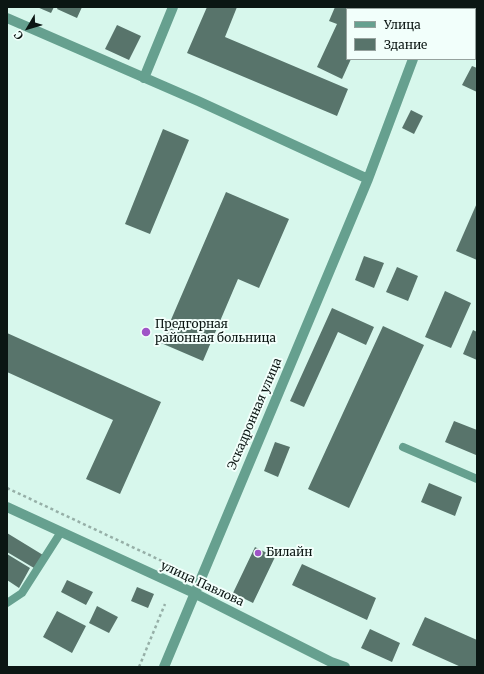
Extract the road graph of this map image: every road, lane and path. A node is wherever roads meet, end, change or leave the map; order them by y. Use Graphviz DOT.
graph roads {
  1 [pos="173,7"];
  2 [pos="7,18"];
  3 [pos="413,60"];
  4 [pos="144,78"];
  5 [pos="368,179"];
  6 [pos="403,447"];
  7 [pos="477,479"];
  8 [pos="7,488"];
  9 [pos="7,507"];
  10 [pos="61,532"];
  11 [pos="179,569"];
  12 [pos="194,593"];
  13 [pos="7,603"];
  14 [pos="166,604"];
  15 [pos="330,665"];
  16 [pos="139,667"];
  17 [pos="164,667"];
  18 [pos="344,667"];
  1 -- 4 [label="street"];
  2 -- 4 [label="street"];
  3 -- 5 [label="street, Эскадронная улица"];
  4 -- 5 [label="street"];
  5 -- 12 [label="street, Эскадронная улица"];
  6 -- 7 [label="lane"];
  8 -- 11 [label="path"];
  9 -- 10 [label="street, улица Павлова"];
  10 -- 12 [label="street, улица Павлова"];
  10 -- 13 [label="lane"];
  12 -- 15 [label="street, улица Павлова"];
  12 -- 17 [label="street, Эскадронная улица"];
  14 -- 16 [label="path"];
  15 -- 18 [label="street, улица Павлова"];
}
